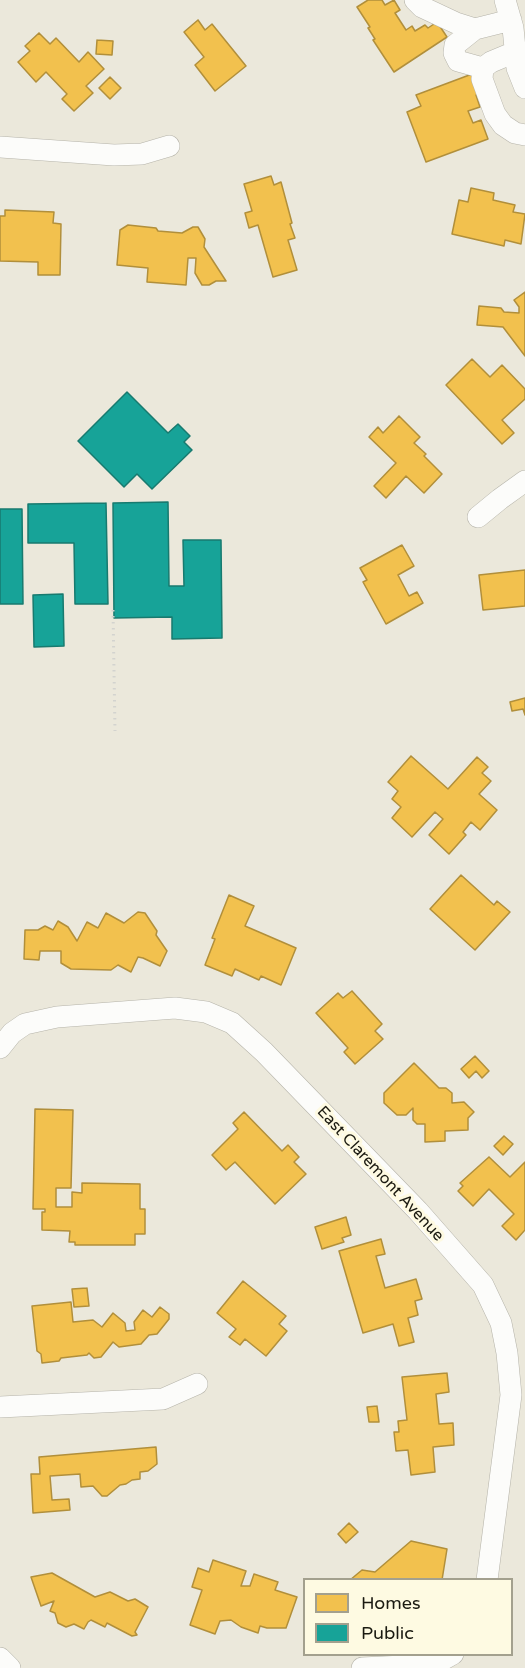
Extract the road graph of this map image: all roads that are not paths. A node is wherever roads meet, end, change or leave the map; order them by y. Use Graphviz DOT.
graph roads {
  1 [pos="416,0"];
  2 [pos="508,10"];
  3 [pos="475,28"];
  4 [pos="515,52"];
  5 [pos="483,68"];
  6 [pos="525,88"];
  7 [pos="525,135"];
  8 [pos="169,146"];
  9 [pos="0,147"];
  10 [pos="525,481"];
  11 [pos="478,518"];
  12 [pos="1,1046"];
  13 [pos="196,1384"];
  14 [pos="0,1407"];
  15 [pos="487,1578"];
  16 [pos="449,1656"];
  17 [pos="0,1658"];
  18 [pos="10,1668"];
  19 [pos="362,1668"];
  1 -- 3 [label="street"];
  2 -- 3 [label="street"];
  2 -- 4 [label="street"];
  3 -- 5 [label="street"];
  4 -- 5 [label="street"];
  4 -- 6 [label="street"];
  5 -- 7 [label="street"];
  8 -- 9 [label="street"];
  10 -- 11 [label="street"];
  12 -- 15 [label="street, East Claremont Avenue"];
  13 -- 14 [label="street"];
  16 -- 19 [label="street"];
  17 -- 18 [label="street"];
}
